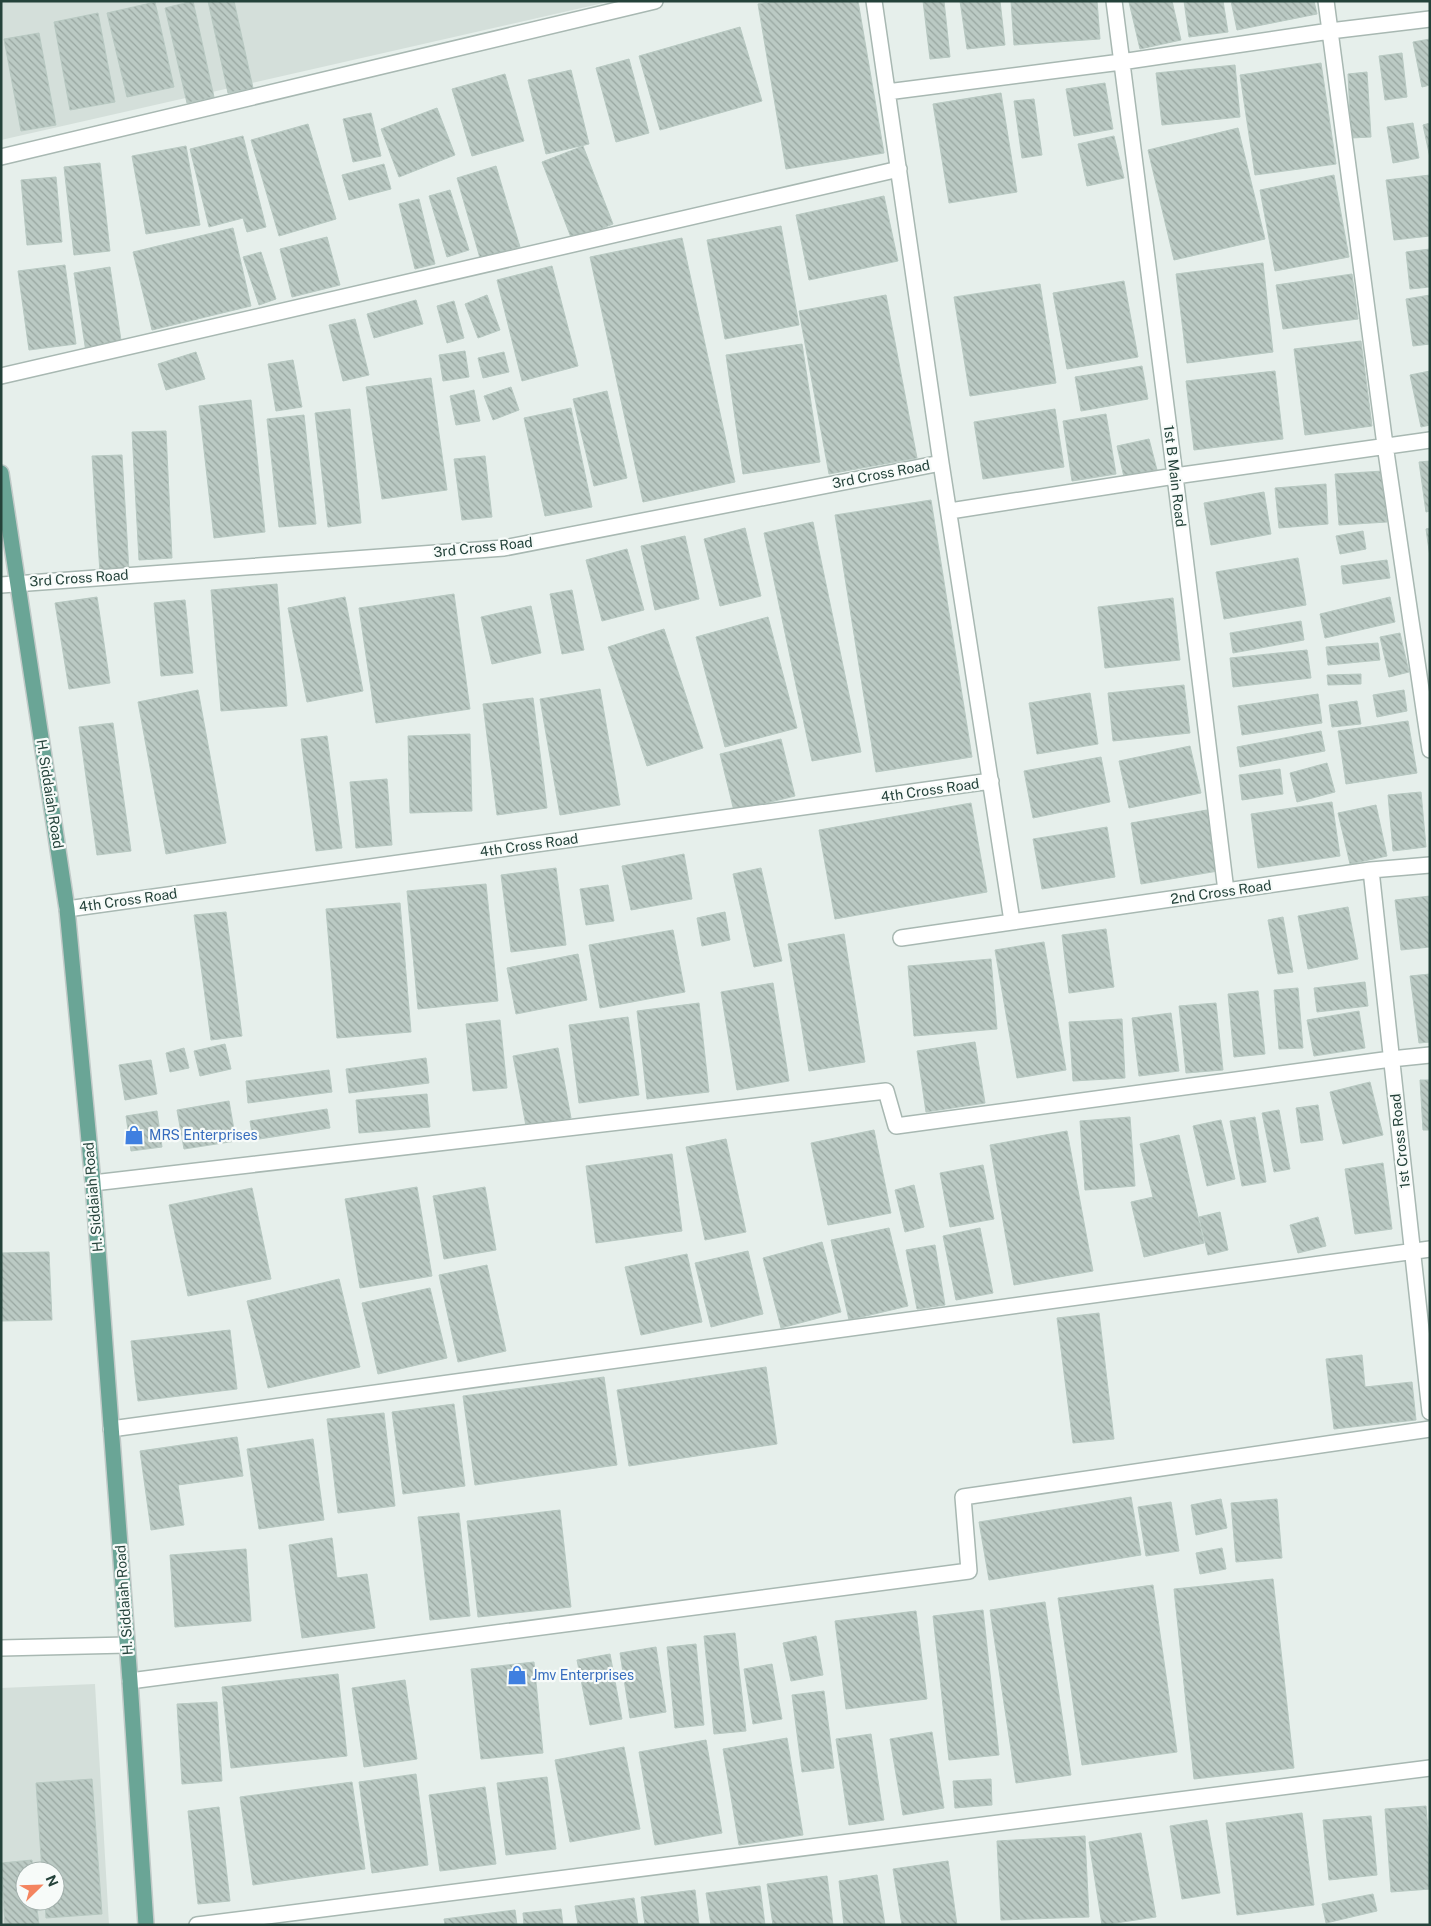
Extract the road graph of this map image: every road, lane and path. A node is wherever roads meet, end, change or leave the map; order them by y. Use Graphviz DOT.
graph roads {
  1 [pos="655,1"];
  2 [pos="874,1"];
  3 [pos="1114,1"];
  4 [pos="1326,1"];
  5 [pos="1430,19"];
  6 [pos="1330,31"];
  7 [pos="1121,62"];
  8 [pos="887,92"];
  9 [pos="1,157"];
  10 [pos="898,169"];
  11 [pos="1,376"];
  12 [pos="1430,440"];
  13 [pos="1385,445"];
  14 [pos="941,463"];
  15 [pos="1,473"];
  16 [pos="1175,476"];
  17 [pos="950,511"];
  18 [pos="18,582"];
  19 [pos="1,585"];
  20 [pos="1430,750"];
  21 [pos="990,781"];
  22 [pos="1430,865"];
  23 [pos="1371,870"];
  24 [pos="1226,891"];
  25 [pos="67,908"];
  26 [pos="1012,921"];
  27 [pos="901,938"];
  28 [pos="1430,1055"];
  29 [pos="1391,1059"];
  30 [pos="93,1183"];
  31 [pos="1430,1249"];
  32 [pos="1412,1252"];
  33 [pos="1430,1412"];
  34 [pos="111,1429"];
  35 [pos="1430,1429"];
  36 [pos="128,1645"];
  37 [pos="1,1648"];
  38 [pos="130,1680"];
  39 [pos="1430,1768"];
  40 [pos="146,1925"];
  41 [pos="197,1925"];
  1 -- 9 [label="street"];
  2 -- 8 [label="street"];
  3 -- 7 [label="street, 1st B Main Road"];
  4 -- 6 [label="street"];
  5 -- 6 [label="street"];
  6 -- 7 [label="street"];
  6 -- 13 [label="street"];
  7 -- 8 [label="street"];
  7 -- 16 [label="street, 1st B Main Road"];
  8 -- 10 [label="street"];
  10 -- 11 [label="street"];
  10 -- 14 [label="street"];
  12 -- 13 [label="street"];
  13 -- 16 [label="street"];
  13 -- 20 [label="street"];
  14 -- 17 [label="street"];
  14 -- 18 [label="street, 3rd Cross Road"];
  15 -- 18 [label="main road, H. Siddaiah Road"];
  16 -- 17 [label="street"];
  16 -- 24 [label="street, 1st B Main Road"];
  17 -- 21 [label="street"];
  18 -- 19 [label="street, 3rd Cross Road"];
  18 -- 25 [label="main road, H. Siddaiah Road"];
  21 -- 25 [label="street, 4th Cross Road"];
  21 -- 26 [label="street"];
  22 -- 23 [label="street, 2nd Cross Road"];
  23 -- 24 [label="street, 2nd Cross Road"];
  23 -- 29 [label="street, 1st Cross Road"];
  24 -- 26 [label="street, 2nd Cross Road"];
  25 -- 30 [label="main road, H. Siddaiah Road"];
  26 -- 27 [label="street, 2nd Cross Road"];
  28 -- 29 [label="street"];
  29 -- 30 [label="street"];
  29 -- 32 [label="street, 1st Cross Road"];
  30 -- 34 [label="main road, H. Siddaiah Road"];
  31 -- 32 [label="street"];
  32 -- 33 [label="street, 1st Cross Road"];
  32 -- 34 [label="street"];
  34 -- 36 [label="main road, H. Siddaiah Road"];
  35 -- 38 [label="street"];
  36 -- 37 [label="street"];
  36 -- 38 [label="main road, H. Siddaiah Road"];
  38 -- 40 [label="main road, H. Siddaiah Road"];
  39 -- 41 [label="street"];
}
